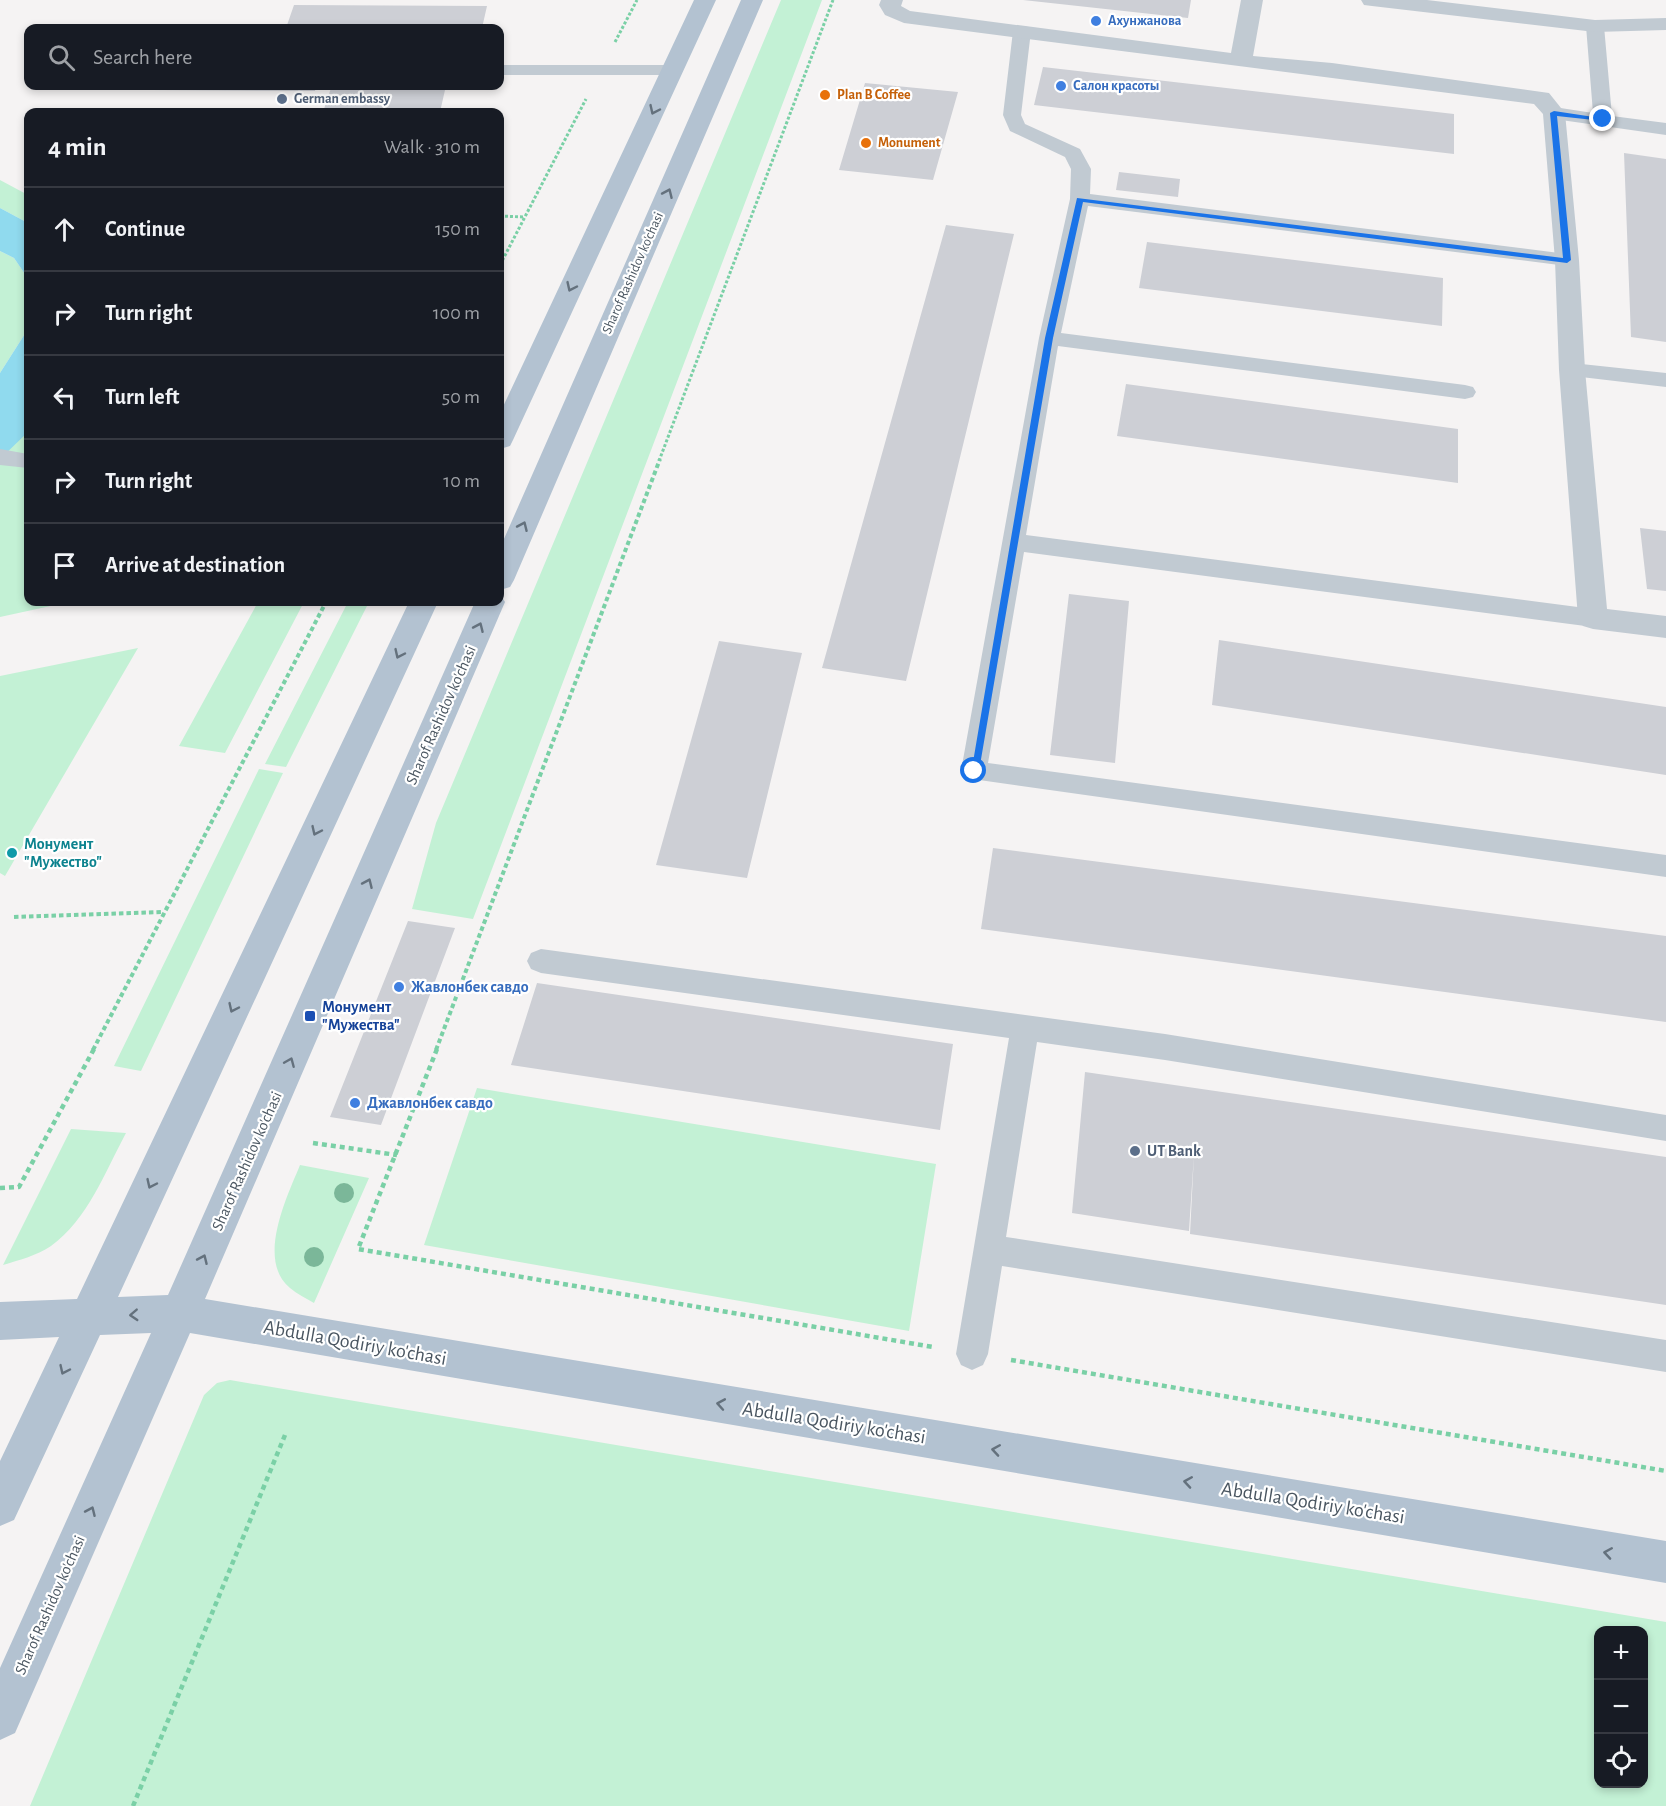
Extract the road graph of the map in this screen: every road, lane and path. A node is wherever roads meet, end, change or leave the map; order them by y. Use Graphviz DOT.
graph roads {
  1 [pos="637,0"];
  2 [pos="705,0"];
  3 [pos="752,0"];
  4 [pos="833,0"];
  5 [pos="892,0"];
  6 [pos="1252,0"];
  7 [pos="1372,0"];
  8 [pos="1666,24"];
  9 [pos="1595,26"];
  10 [pos="1022,31"];
  11 [pos="1241,61"];
  12 [pos="504,70"];
  13 [pos="601,70"];
  14 [pos="672,70"];
  15 [pos="1554,113"];
  16 [pos="1603,119"];
  17 [pos="1666,129"];
  18 [pos="1080,200"];
  19 [pos="504,216"];
  20 [pos="524,217"];
  21 [pos="504,257"];
  22 [pos="1567,260"];
  23 [pos="1049,338"];
  24 [pos="1572,370"];
  25 [pos="1666,380"];
  26 [pos="1465,392"];
  27 [pos="504,431"];
  28 [pos="0,457"];
  29 [pos="24,460"];
  30 [pos="1014,542"];
  31 [pos="504,571"];
  32 [pos="324,606"];
  33 [pos="422,606"];
  34 [pos="488,606"];
  35 [pos="1593,618"];
  36 [pos="1666,627"];
  37 [pos="1666,866"];
  38 [pos="163,912"];
  39 [pos="14,917"];
  40 [pos="541,961"];
  41 [pos="1025,1028"];
  42 [pos="1666,1128"];
  43 [pos="313,1143"];
  44 [pos="397,1155"];
  45 [pos="0,1188"];
  46 [pos="358,1250"];
  47 [pos="988,1250"];
  48 [pos="179,1313"];
  49 [pos="88,1317"];
  50 [pos="0,1321"];
  51 [pos="972,1354"];
  52 [pos="1666,1356"];
  53 [pos="285,1435"];
  54 [pos="0,1506"];
  55 [pos="1666,1562"];
  56 [pos="0,1718"];
  57 [pos="133,1806"];
  1 -- 13 [label="path"];
  2 -- 14 [label="main road"];
  31 -- 3 [label="main road, Sharof Rashidov ko'chasi, one-way"];
  4 -- 44 [label="path"];
  5 -- 10 [label="street"];
  6 -- 11 [label="street"];
  7 -- 9 [label="street"];
  8 -- 9 [label="street"];
  9 -- 16 [label="lane"];
  10 -- 11 [label="street"];
  10 -- 18 [label="lane"];
  11 -- 15 [label="street"];
  12 -- 13 [label="lane"];
  13 -- 14 [label="lane"];
  13 -- 20 [label="path"];
  14 -- 27 [label="main road, one-way"];
  15 -- 16 [label="lane"];
  15 -- 22 [label="street"];
  16 -- 17 [label="lane"];
  18 -- 22 [label="lane"];
  18 -- 23 [label="lane"];
  19 -- 20 [label="path"];
  20 -- 21 [label="path"];
  22 -- 24 [label="street"];
  23 -- 26 [label="lane"];
  23 -- 30 [label="lane"];
  24 -- 25 [label="lane"];
  24 -- 35 [label="street"];
  28 -- 29 [label="lane"];
  30 -- 35 [label="lane"];
  30 -- 37 [label="lane"];
  32 -- 38 [label="path"];
  33 -- 49 [label="main road, one-way"];
  48 -- 34 [label="main road, Sharof Rashidov ko'chasi, one-way"];
  35 -- 36 [label="street"];
  38 -- 39 [label="path"];
  38 -- 45 [label="path"];
  40 -- 41 [label="lane"];
  41 -- 42 [label="lane"];
  41 -- 47 [label="lane"];
  43 -- 44 [label="path"];
  44 -- 46 [label="path"];
  47 -- 51 [label="lane"];
  47 -- 52 [label="lane"];
  48 -- 49 [label="main road, Abdulla Qodiriy ko'chasi, one-way"];
  55 -- 48 [label="main road, Abdulla Qodiriy ko'chasi, one-way"];
  56 -- 48 [label="main road, Sharof Rashidov ko'chasi, one-way"];
  49 -- 50 [label="main road, Abdulla Qodiriy ko'chasi"];
  49 -- 54 [label="main road, one-way"];
  53 -- 57 [label="path"];
}
